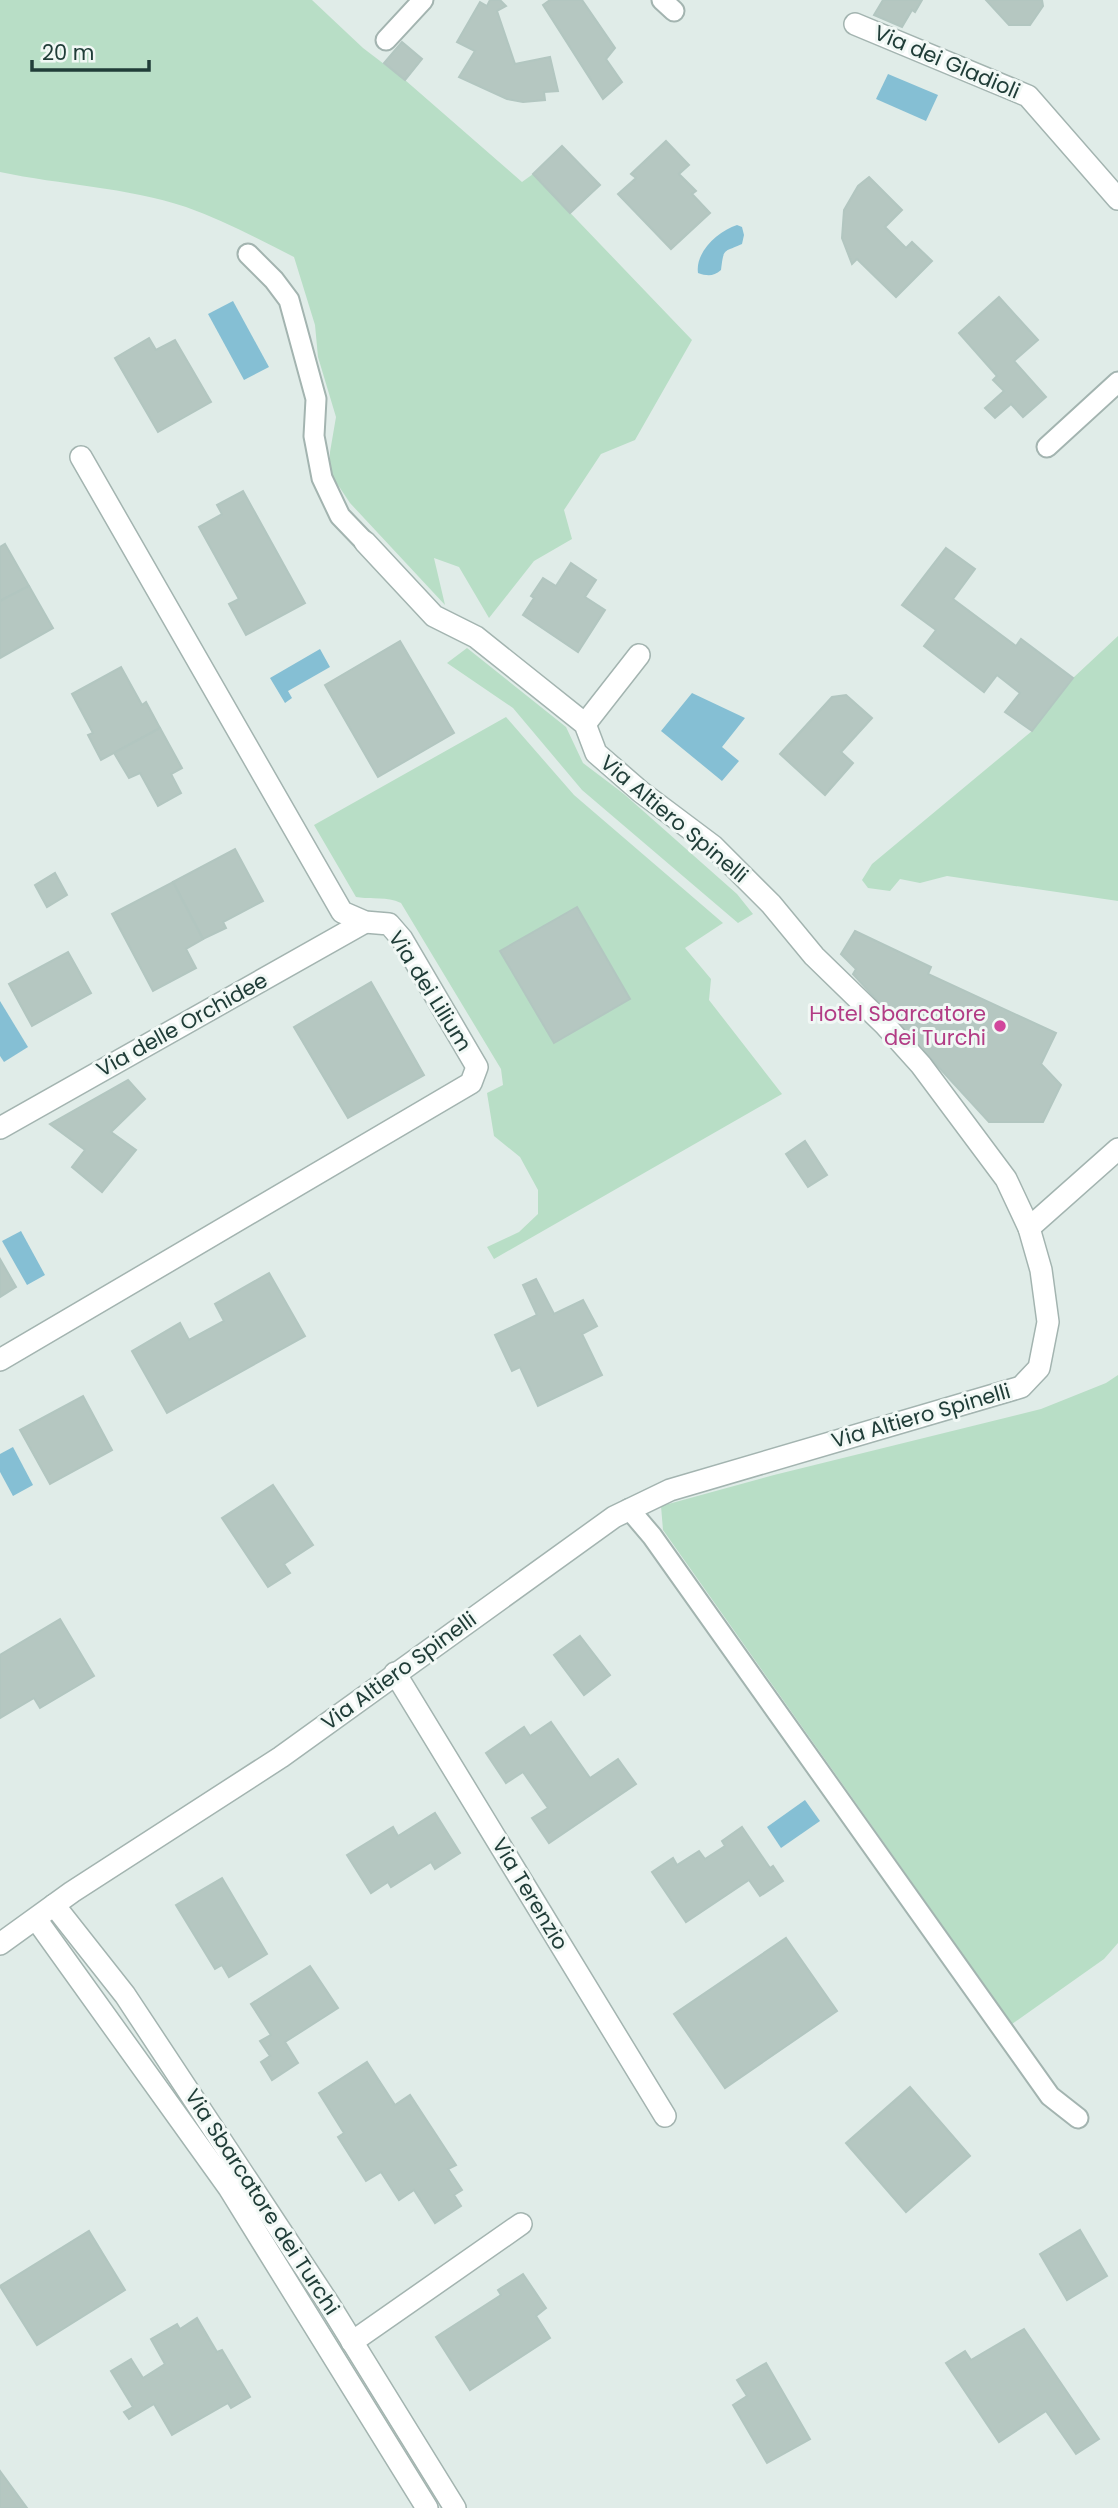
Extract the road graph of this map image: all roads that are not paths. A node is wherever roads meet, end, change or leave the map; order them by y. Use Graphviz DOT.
graph roads {
  1 [pos="423,0"];
  2 [pos="855,24"];
  3 [pos="386,40"];
  4 [pos="1118,199"];
  5 [pos="248,254"];
  6 [pos="1118,382"];
  7 [pos="1047,447"];
  8 [pos="80,457"];
  9 [pos="365,542"];
  10 [pos="639,655"];
  11 [pos="585,724"];
  12 [pos="365,922"];
  13 [pos="0,1128"];
  14 [pos="1118,1149"];
  15 [pos="1029,1228"];
  16 [pos="0,1360"];
  17 [pos="629,1510"];
  18 [pos="395,1673"];
  19 [pos="54,1905"];
  20 [pos="36,1919"];
  21 [pos="0,1944"];
  22 [pos="665,2116"];
  23 [pos="1078,2118"];
  24 [pos="521,2224"];
  25 [pos="352,2342"];
  26 [pos="440,2484"];
  27 [pos="423,2502"];
  28 [pos="455,2508"];
  1 -- 3 [label="lane"];
  2 -- 4 [label="street, Via dei Gladioli"];
  5 -- 9 [label="lane"];
  6 -- 7 [label="lane"];
  8 -- 12 [label="street, Via dei Lilium"];
  9 -- 11 [label="street, Via Altiero Spinelli"];
  10 -- 11 [label="street"];
  11 -- 15 [label="street, Via Altiero Spinelli"];
  12 -- 13 [label="street, Via delle Orchidee"];
  12 -- 16 [label="street, Via dei Lilium"];
  14 -- 15 [label="street"];
  15 -- 17 [label="street, Via Altiero Spinelli"];
  17 -- 18 [label="street, Via Altiero Spinelli"];
  17 -- 23 [label="lane"];
  18 -- 19 [label="street, Via Altiero Spinelli"];
  18 -- 22 [label="street, Via Terenzio"];
  19 -- 20 [label="street, Via Altiero Spinelli"];
  19 -- 25 [label="street, Via Sbarcatore dei Turchi"];
  20 -- 21 [label="street, Via Altiero Spinelli"];
  20 -- 27 [label="street"];
  24 -- 25 [label="street"];
  25 -- 26 [label="street, Via Sbarcatore dei Turchi"];
  26 -- 27 [label="street"];
  26 -- 28 [label="street, Via Sbarcatore dei Turchi"];
}
